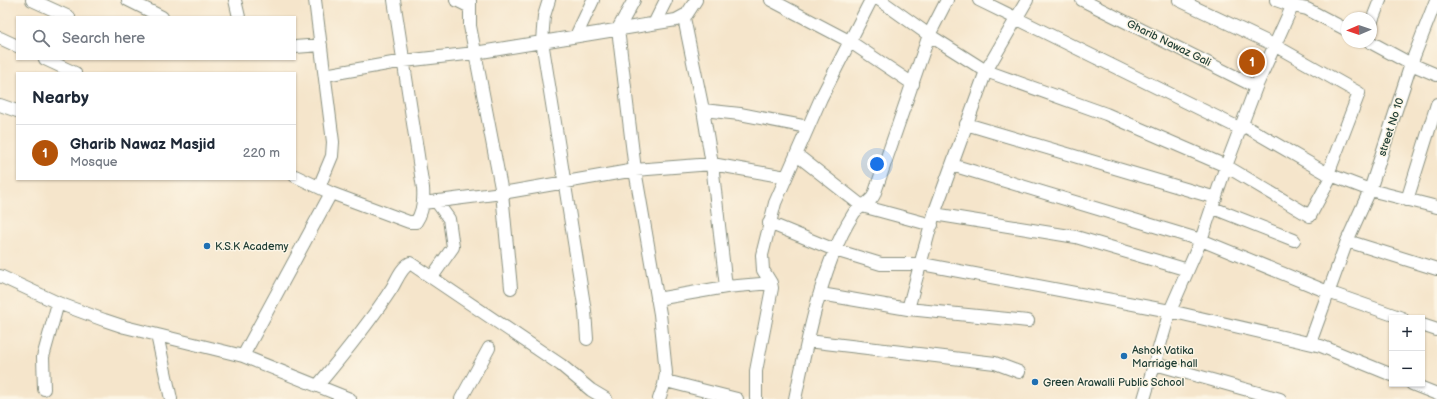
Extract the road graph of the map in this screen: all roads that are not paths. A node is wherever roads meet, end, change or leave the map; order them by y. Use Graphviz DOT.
graph roads {
  1 [pos="32,0"];
  2 [pos="128,0"];
  3 [pos="235,0"];
  4 [pos="316,0"];
  5 [pos="394,0"];
  6 [pos="456,0"];
  7 [pos="549,0"];
  8 [pos="593,0"];
  9 [pos="634,0"];
  10 [pos="666,0"];
  11 [pos="696,0"];
  12 [pos="772,0"];
  13 [pos="871,0"];
  14 [pos="880,0"];
  15 [pos="947,0"];
  16 [pos="978,0"];
  17 [pos="1027,0"];
  18 [pos="1082,0"];
  19 [pos="1276,0"];
  20 [pos="1380,0"];
  21 [pos="1436,0"];
  22 [pos="1185,1"];
  23 [pos="470,4"];
  24 [pos="1293,6"];
  25 [pos="1375,12"];
  26 [pos="67,16"];
  27 [pos="160,16"];
  28 [pos="238,16"];
  29 [pos="684,18"];
  30 [pos="1016,19"];
  31 [pos="655,22"];
  32 [pos="1341,27"];
  33 [pos="618,29"];
  34 [pos="929,35"];
  35 [pos="576,36"];
  36 [pos="0,38"];
  37 [pos="542,41"];
  38 [pos="849,42"];
  39 [pos="321,45"];
  40 [pos="1274,45"];
  41 [pos="16,46"];
  42 [pos="1377,46"];
  43 [pos="296,47"];
  44 [pos="475,53"];
  45 [pos="47,60"];
  46 [pos="404,61"];
  47 [pos="1411,64"];
  48 [pos="986,71"];
  49 [pos="73,72"];
  50 [pos="325,75"];
  51 [pos="1437,75"];
  52 [pos="913,84"];
  53 [pos="1256,87"];
  54 [pos="1437,104"];
  55 [pos="0,105"];
  56 [pos="703,110"];
  57 [pos="16,111"];
  58 [pos="966,124"];
  59 [pos="808,127"];
  60 [pos="1242,127"];
  61 [pos="797,155"];
  62 [pos="712,164"];
  63 [pos="952,164"];
  64 [pos="1226,166"];
  65 [pos="635,170"];
  66 [pos="1330,175"];
  67 [pos="296,176"];
  68 [pos="786,177"];
  69 [pos="565,181"];
  70 [pos="319,187"];
  71 [pos="1370,190"];
  72 [pos="331,193"];
  73 [pos="502,193"];
  74 [pos="1407,200"];
  75 [pos="436,202"];
  76 [pos="423,203"];
  77 [pos="1214,203"];
  78 [pos="862,206"];
  79 [pos="1437,207"];
  80 [pos="933,219"];
  81 [pos="769,223"];
  82 [pos="1201,240"];
  83 [pos="1294,240"];
  84 [pos="1347,241"];
  85 [pos="835,250"];
  86 [pos="922,264"];
  87 [pos="1437,269"];
  88 [pos="1188,270"];
  89 [pos="0,276"];
  90 [pos="432,277"];
  91 [pos="771,283"];
  92 [pos="726,287"];
  93 [pos="511,288"];
  94 [pos="1328,292"];
  95 [pos="821,294"];
  96 [pos="657,299"];
  97 [pos="58,303"];
  98 [pos="908,309"];
  99 [pos="1170,311"];
  100 [pos="1393,315"];
  101 [pos="1028,321"];
  102 [pos="1425,326"];
  103 [pos="1437,330"];
  104 [pos="157,335"];
  105 [pos="587,339"];
  106 [pos="808,340"];
  107 [pos="1310,343"];
  108 [pos="489,348"];
  109 [pos="243,356"];
  110 [pos="1155,364"];
  111 [pos="1019,372"];
  112 [pos="1389,374"];
  113 [pos="666,381"];
  114 [pos="318,386"];
  115 [pos="1420,387"];
  116 [pos="44,389"];
  117 [pos="1437,394"];
  118 [pos="171,399"];
  119 [pos="350,399"];
  120 [pos="461,399"];
  121 [pos="606,399"];
  122 [pos="659,399"];
  123 [pos="737,399"];
  124 [pos="756,399"];
  125 [pos="795,399"];
  126 [pos="1144,399"];
  127 [pos="1280,399"];
  1 -- 26 [label="street"];
  2 -- 27 [label="street"];
  3 -- 28 [label="street"];
  4 -- 39 [label="street"];
  5 -- 46 [label="street"];
  6 -- 23 [label="street"];
  7 -- 37 [label="street"];
  8 -- 35 [label="street"];
  9 -- 33 [label="street"];
  10 -- 31 [label="street"];
  11 -- 29 [label="street"];
  12 -- 38 [label="street"];
  13 -- 38 [label="street"];
  14 -- 34 [label="street"];
  15 -- 34 [label="street"];
  16 -- 30 [label="street"];
  17 -- 30 [label="street"];
  18 -- 53 [label="street, Gharib Nawaz Gali"];
  19 -- 24 [label="street"];
  20 -- 25 [label="street"];
  21 -- 47 [label="street, street No 10"];
  22 -- 40 [label="street"];
  23 -- 44 [label="street"];
  24 -- 32 [label="street"];
  24 -- 40 [label="street"];
  29 -- 31 [label="street"];
  29 -- 56 [label="street"];
  30 -- 48 [label="street"];
  30 -- 60 [label="street"];
  31 -- 33 [label="street"];
  33 -- 35 [label="street"];
  33 -- 65 [label="street"];
  34 -- 48 [label="street"];
  34 -- 52 [label="street"];
  35 -- 37 [label="street"];
  36 -- 41 [label="street"];
  37 -- 44 [label="street"];
  37 -- 69 [label="street"];
  38 -- 52 [label="street"];
  38 -- 59 [label="street"];
  39 -- 43 [label="street"];
  39 -- 50 [label="street"];
  40 -- 53 [label="street"];
  40 -- 66 [label="street"];
  42 -- 47 [label="street"];
  44 -- 46 [label="street"];
  44 -- 73 [label="street"];
  45 -- 49 [label="street"];
  46 -- 50 [label="street"];
  46 -- 76 [label="street"];
  47 -- 51 [label="street"];
  47 -- 71 [label="street, street No 10"];
  48 -- 58 [label="street"];
  48 -- 64 [label="street"];
  50 -- 70 [label="street"];
  52 -- 78 [label="street"];
  53 -- 60 [label="street"];
  54 -- 74 [label="street"];
  55 -- 57 [label="street"];
  56 -- 59 [label="street"];
  56 -- 62 [label="street"];
  58 -- 63 [label="street"];
  58 -- 77 [label="street"];
  59 -- 61 [label="street"];
  60 -- 64 [label="street"];
  60 -- 66 [label="street"];
  61 -- 68 [label="street"];
  61 -- 78 [label="street"];
  62 -- 65 [label="street"];
  62 -- 68 [label="street"];
  62 -- 92 [label="street"];
  63 -- 80 [label="street"];
  63 -- 82 [label="street"];
  64 -- 66 [label="street"];
  64 -- 77 [label="street"];
  65 -- 69 [label="street"];
  65 -- 96 [label="street"];
  66 -- 71 [label="street"];
  67 -- 70 [label="street"];
  68 -- 81 [label="street"];
  69 -- 73 [label="street"];
  69 -- 105 [label="street"];
  70 -- 72 [label="street"];
  71 -- 74 [label="street"];
  71 -- 84 [label="street, street No 10"];
  72 -- 76 [label="street"];
  72 -- 109 [label="street"];
  73 -- 75 [label="street"];
  73 -- 93 [label="street"];
  74 -- 79 [label="street"];
  75 -- 76 [label="street"];
  75 -- 90 [label="street"];
  77 -- 82 [label="street"];
  77 -- 83 [label="street"];
  78 -- 80 [label="street"];
  78 -- 85 [label="street"];
  80 -- 86 [label="street"];
  80 -- 88 [label="street"];
  81 -- 85 [label="street"];
  81 -- 91 [label="street"];
  82 -- 88 [label="street"];
  82 -- 94 [label="street"];
  84 -- 87 [label="street"];
  84 -- 94 [label="street, street No 10"];
  85 -- 86 [label="street"];
  85 -- 95 [label="street"];
  86 -- 98 [label="street"];
  86 -- 99 [label="street"];
  88 -- 99 [label="street"];
  89 -- 97 [label="street"];
  90 -- 114 [label="street"];
  90 -- 121 [label="street"];
  91 -- 92 [label="street"];
  91 -- 124 [label="street"];
  92 -- 96 [label="street"];
  94 -- 100 [label="street"];
  94 -- 107 [label="street, street No 10"];
  95 -- 98 [label="street"];
  95 -- 106 [label="street"];
  96 -- 113 [label="street"];
  97 -- 104 [label="street"];
  97 -- 116 [label="street"];
  98 -- 101 [label="street"];
  99 -- 107 [label="street"];
  99 -- 110 [label="street"];
  102 -- 103 [label="street"];
  104 -- 109 [label="street"];
  104 -- 118 [label="street"];
  106 -- 111 [label="street"];
  106 -- 125 [label="street"];
  107 -- 112 [label="street"];
  108 -- 120 [label="street"];
  109 -- 114 [label="street"];
  110 -- 126 [label="street"];
  110 -- 127 [label="street"];
  113 -- 122 [label="street"];
  113 -- 123 [label="street"];
  114 -- 119 [label="street"];
  115 -- 117 [label="street"];
}
